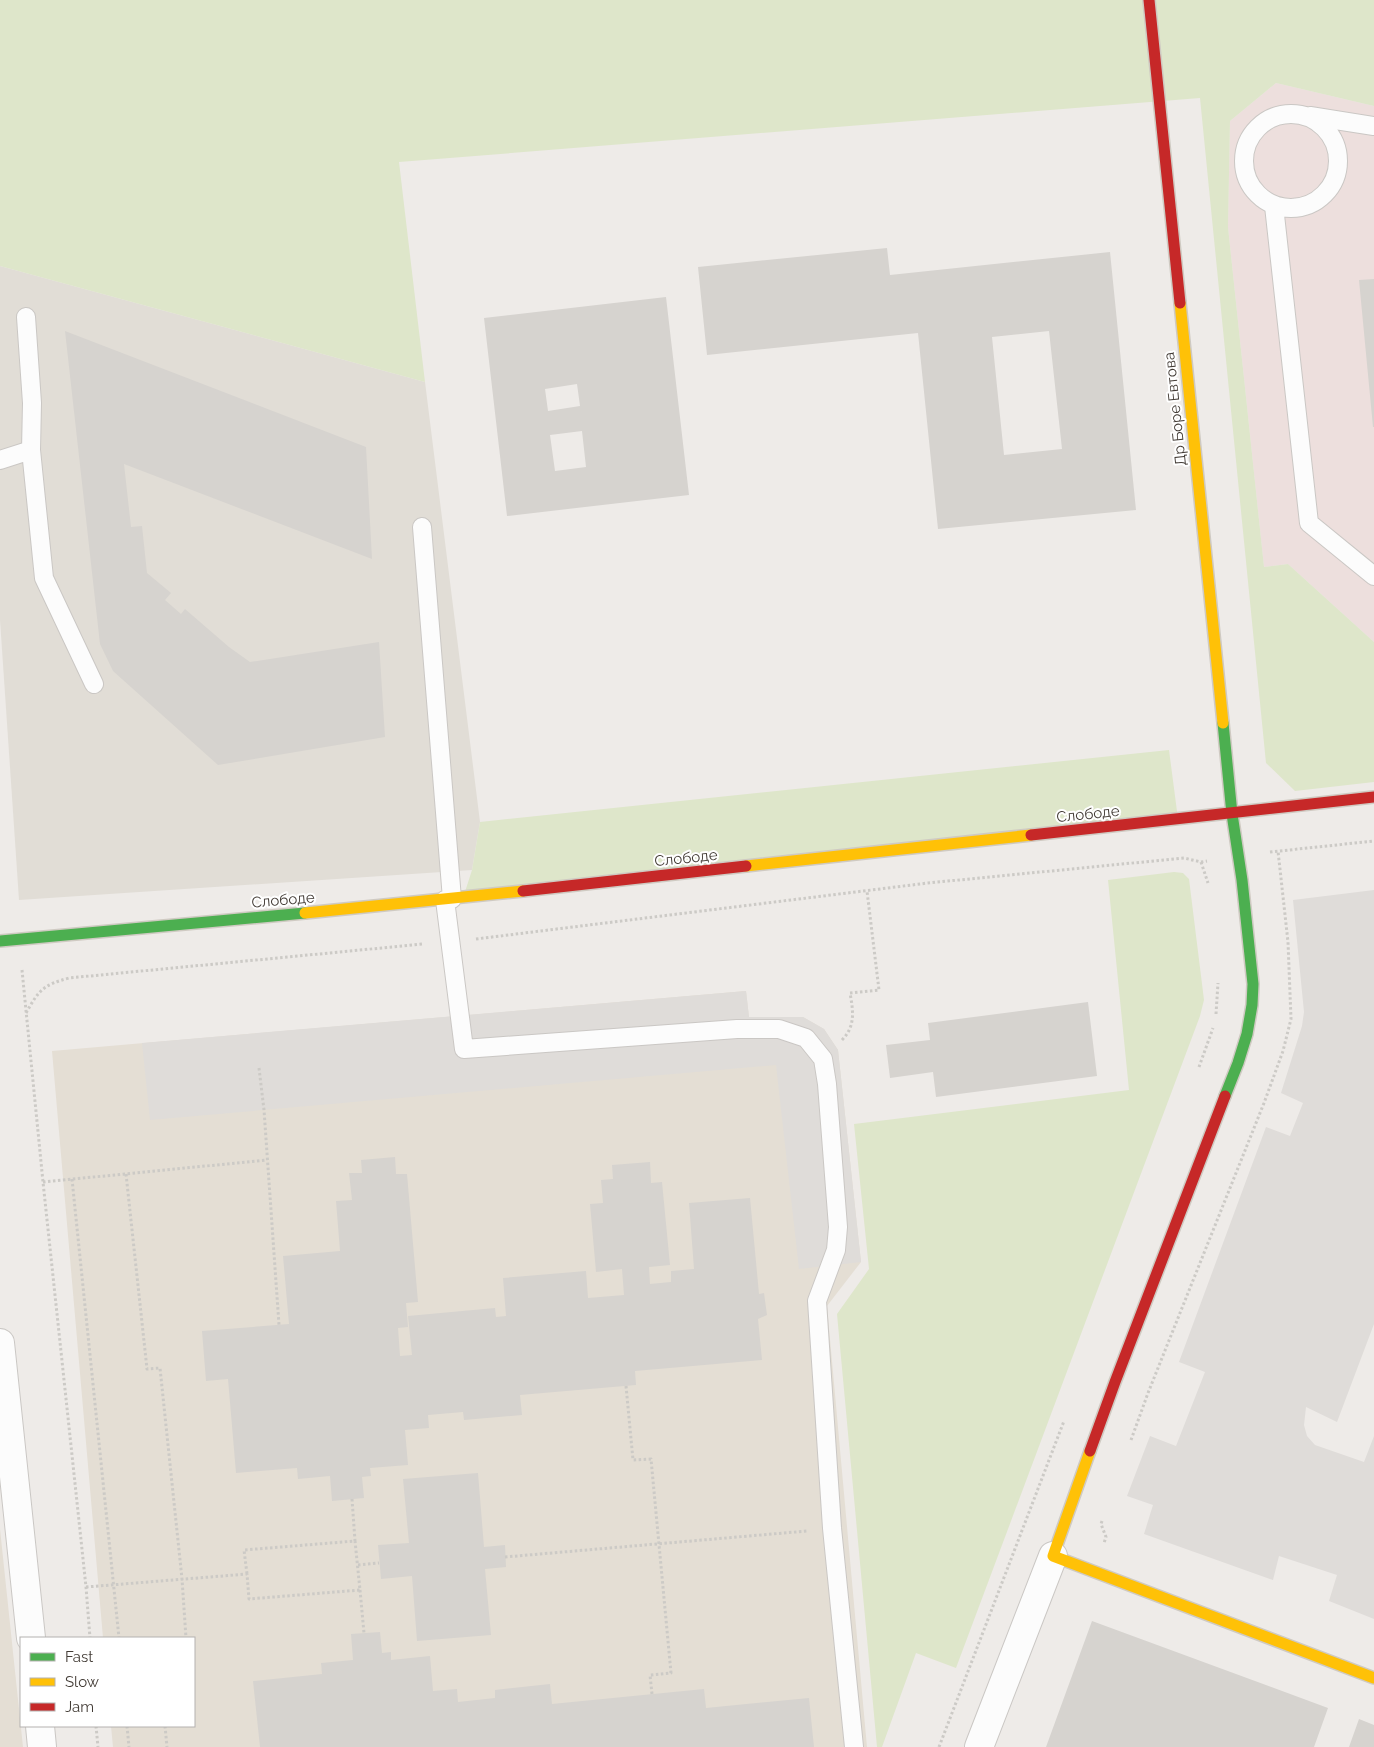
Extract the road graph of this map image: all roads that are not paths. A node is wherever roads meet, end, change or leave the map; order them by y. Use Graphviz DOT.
graph roads {
  1 [pos="1149,0"];
  2 [pos="1308,116"];
  3 [pos="1374,126"];
  4 [pos="1274,206"];
  5 [pos="26,317"];
  6 [pos="31,450"];
  7 [pos="0,460"];
  8 [pos="422,527"];
  9 [pos="1374,576"];
  10 [pos="94,684"];
  11 [pos="1374,798"];
  12 [pos="1232,814"];
  13 [pos="448,900"];
  14 [pos="0,941"];
  15 [pos="0,1343"];
  16 [pos="1053,1556"];
  17 [pos="31,1637"];
  18 [pos="1374,1678"];
  19 [pos="40,1727"];
  20 [pos="42,1747"];
  21 [pos="854,1747"];
  22 [pos="979,1747"];
  1 -- 12 [label="street, Др Боре Евтова"];
  2 -- 3 [label="lane"];
  2 -- 4 [label="lane"];
  2 -- 4 [label="lane"];
  4 -- 9 [label="lane"];
  5 -- 6 [label="lane"];
  6 -- 7 [label="lane"];
  6 -- 10 [label="lane"];
  8 -- 13 [label="lane"];
  11 -- 12 [label="street, Слободе"];
  12 -- 13 [label="street, Слободе"];
  12 -- 16 [label="street, Др Боре Евтова"];
  13 -- 14 [label="street, Слободе"];
  13 -- 21 [label="lane"];
  15 -- 17 [label="street"];
  16 -- 18 [label="street"];
  16 -- 22 [label="street"];
  19 -- 20 [label="street"];
}
